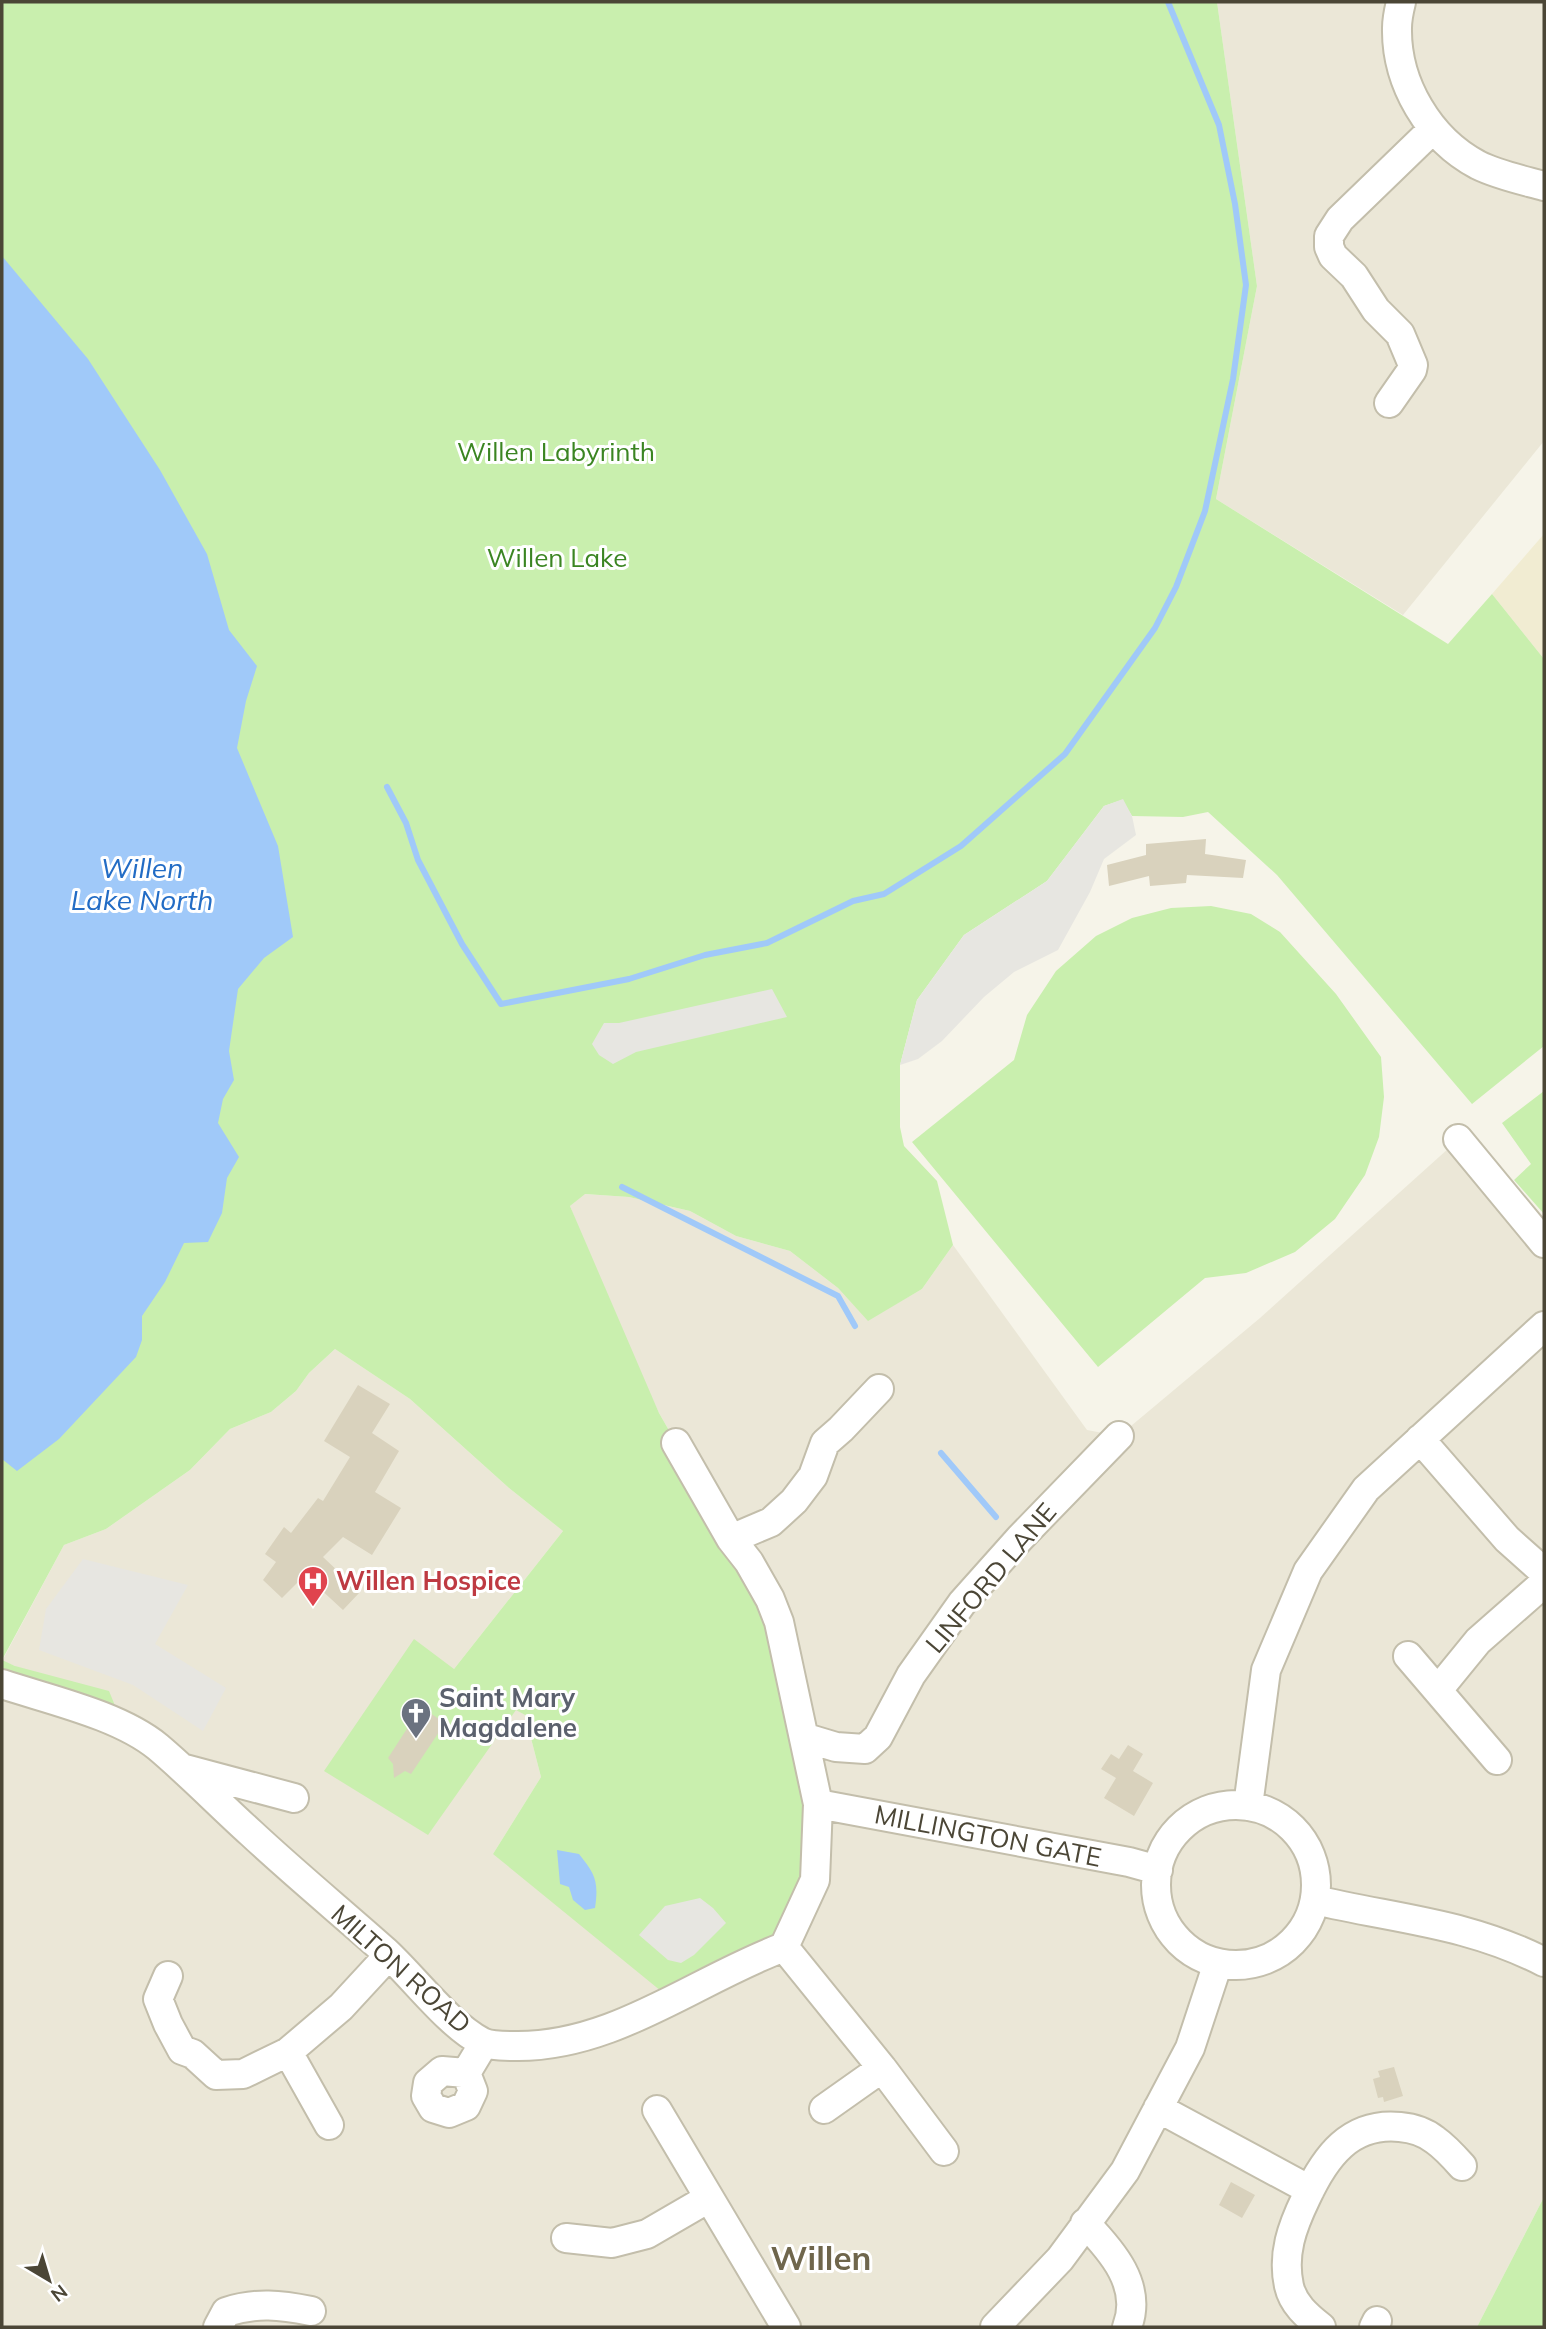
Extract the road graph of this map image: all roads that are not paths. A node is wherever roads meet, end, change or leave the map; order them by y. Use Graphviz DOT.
graph roads {
  1 [pos="1401,2"];
  2 [pos="1432,130"];
  3 [pos="1544,186"];
  4 [pos="1390,403"];
  5 [pos="1458,1139"];
  6 [pos="1544,1243"];
  7 [pos="1544,1326"];
  8 [pos="878,1389"];
  9 [pos="1119,1436"];
  10 [pos="1420,1439"];
  11 [pos="676,1443"];
  12 [pos="731,1539"];
  13 [pos="1544,1572"];
  14 [pos="1544,1583"];
  15 [pos="1408,1656"];
  16 [pos="2,1684"];
  17 [pos="1438,1690"];
  18 [pos="806,1738"];
  19 [pos="1497,1760"];
  20 [pos="178,1767"];
  21 [pos="294,1798"];
  22 [pos="818,1804"];
  23 [pos="1248,1806"];
  24 [pos="1158,1870"];
  25 [pos="1315,1900"];
  26 [pos="784,1947"];
  27 [pos="389,1955"];
  28 [pos="1544,1962"];
  29 [pos="1218,1963"];
  30 [pos="168,1976"];
  31 [pos="484,2043"];
  32 [pos="288,2052"];
  33 [pos="882,2068"];
  34 [pos="466,2073"];
  35 [pos="824,2109"];
  36 [pos="1158,2109"];
  37 [pos="657,2110"];
  38 [pos="329,2125"];
  39 [pos="944,2151"];
  40 [pos="1462,2166"];
  41 [pos="1310,2190"];
  42 [pos="709,2198"];
  43 [pos="1086,2224"];
  44 [pos="566,2238"];
  45 [pos="311,2311"];
  46 [pos="218,2327"];
  47 [pos="786,2327"];
  48 [pos="995,2327"];
  49 [pos="1127,2327"];
  50 [pos="1321,2327"];
  1 -- 2 [label="street"];
  2 -- 3 [label="street"];
  2 -- 4 [label="street"];
  5 -- 6 [label="street"];
  7 -- 10 [label="street"];
  8 -- 12 [label="street"];
  9 -- 18 [label="street, LINFORD LANE"];
  10 -- 13 [label="street"];
  10 -- 23 [label="street"];
  11 -- 12 [label="street"];
  12 -- 18 [label="street"];
  14 -- 17 [label="street"];
  15 -- 17 [label="street"];
  16 -- 20 [label="street, MILTON ROAD"];
  17 -- 19 [label="street"];
  18 -- 22 [label="street"];
  20 -- 21 [label="street"];
  20 -- 27 [label="street, MILTON ROAD"];
  22 -- 24 [label="street, MILLINGTON GATE"];
  22 -- 26 [label="street"];
  23 -- 24 [label="street"];
  23 -- 25 [label="street"];
  24 -- 29 [label="street"];
  25 -- 28 [label="street"];
  25 -- 29 [label="street"];
  26 -- 31 [label="street, MILTON ROAD"];
  26 -- 33 [label="street"];
  27 -- 31 [label="street, MILTON ROAD"];
  27 -- 32 [label="street"];
  29 -- 36 [label="street"];
  30 -- 32 [label="street"];
  31 -- 34 [label="street"];
  32 -- 38 [label="street"];
  33 -- 35 [label="street"];
  33 -- 39 [label="street"];
  36 -- 41 [label="street"];
  36 -- 43 [label="street"];
  37 -- 42 [label="street"];
  40 -- 41 [label="street"];
  41 -- 50 [label="street"];
  42 -- 44 [label="street"];
  42 -- 47 [label="street"];
  43 -- 48 [label="street"];
  43 -- 49 [label="street"];
  45 -- 46 [label="street"];
}
